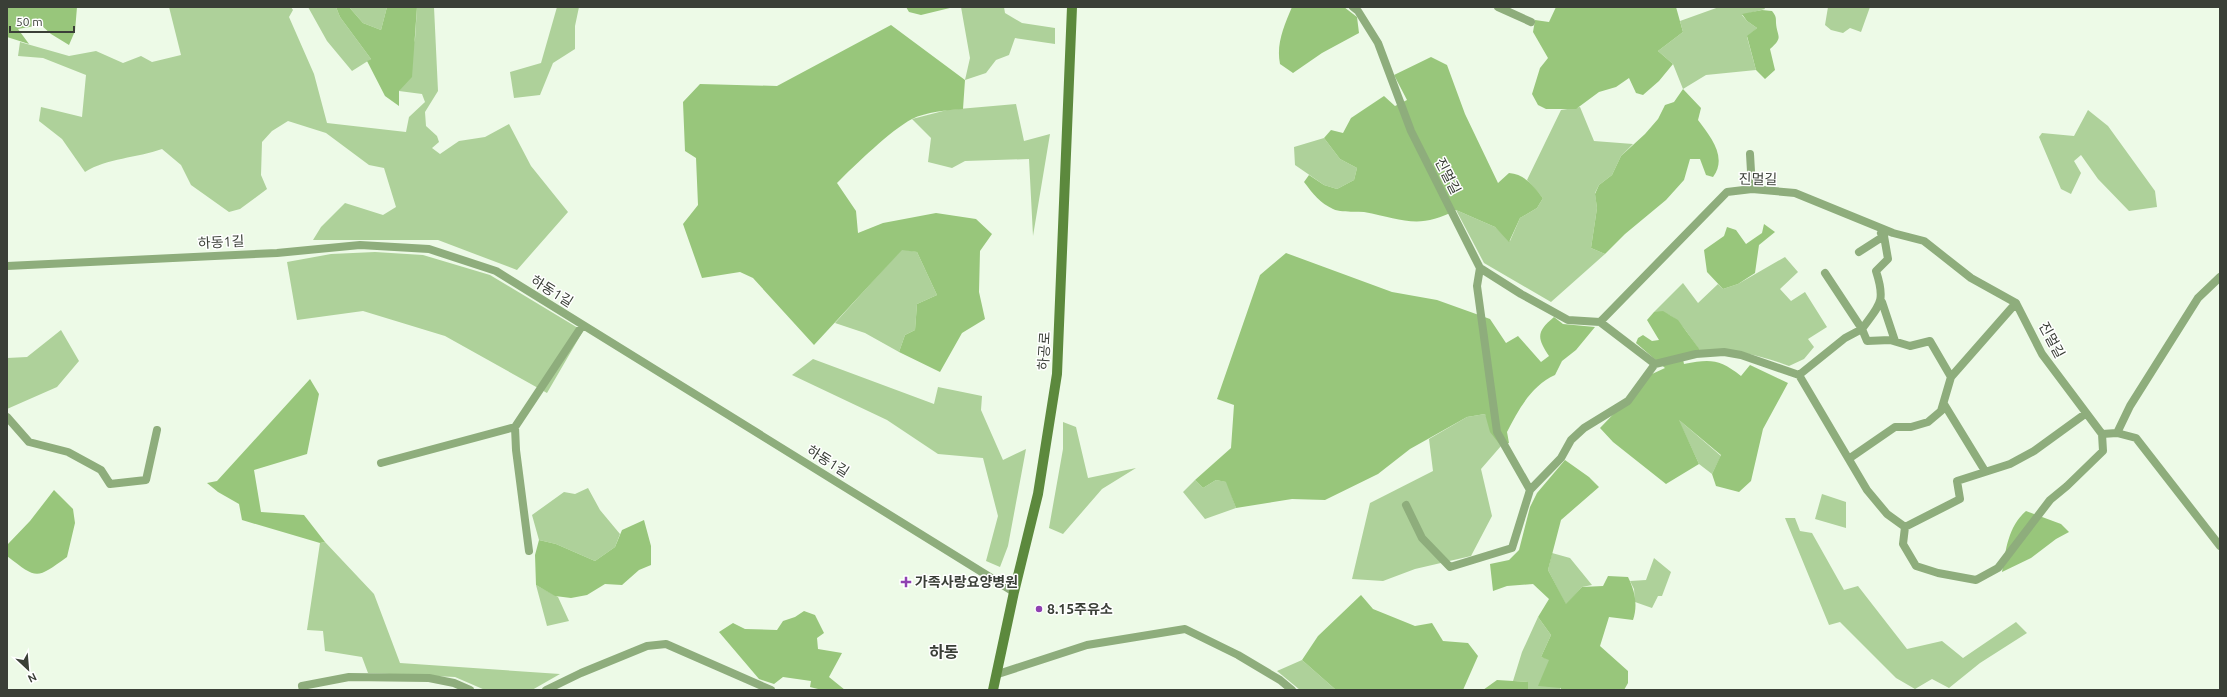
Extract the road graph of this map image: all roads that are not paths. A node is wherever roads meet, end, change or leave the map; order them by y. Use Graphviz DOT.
graph roads {
  1 [pos="1072,7"];
  2 [pos="1353,7"];
  3 [pos="1498,7"];
  4 [pos="1531,22"];
  5 [pos="1750,154"];
  6 [pos="1752,189"];
  7 [pos="1863,219"];
  8 [pos="1884,236"];
  9 [pos="1859,252"];
  10 [pos="7,266"];
  11 [pos="1480,268"];
  12 [pos="1825,274"];
  13 [pos="2220,277"];
  14 [pos="1882,302"];
  15 [pos="2016,303"];
  16 [pos="1600,322"];
  17 [pos="582,326"];
  18 [pos="1862,330"];
  19 [pos="1895,341"];
  20 [pos="1655,364"];
  21 [pos="1799,375"];
  22 [pos="1951,377"];
  23 [pos="1944,404"];
  24 [pos="2086,414"];
  25 [pos="7,417"];
  26 [pos="515,427"];
  27 [pos="157,430"];
  28 [pos="2117,433"];
  29 [pos="2102,434"];
  30 [pos="1850,458"];
  31 [pos="381,463"];
  32 [pos="1985,471"];
  33 [pos="1530,490"];
  34 [pos="1406,505"];
  35 [pos="1905,527"];
  36 [pos="2220,546"];
  37 [pos="529,551"];
  38 [pos="1014,592"];
  39 [pos="998,674"];
  40 [pos="303,690"];
  41 [pos="470,690"];
  42 [pos="546,690"];
  43 [pos="771,690"];
  44 [pos="994,690"];
  45 [pos="1292,690"];
  1 -- 38 [label="main road, 하공로"];
  2 -- 11 [label="street, 진멀길"];
  3 -- 4 [label="street"];
  5 -- 6 [label="street"];
  6 -- 7 [label="street, 진멀길"];
  6 -- 16 [label="street, 진멀길"];
  7 -- 8 [label="street"];
  7 -- 15 [label="street, 진멀길"];
  8 -- 9 [label="street"];
  8 -- 14 [label="street"];
  10 -- 17 [label="street, 하동1길"];
  11 -- 16 [label="street"];
  11 -- 33 [label="street"];
  12 -- 18 [label="street"];
  13 -- 28 [label="street"];
  14 -- 18 [label="street"];
  14 -- 19 [label="street"];
  15 -- 22 [label="street"];
  15 -- 24 [label="street, 진멀길"];
  16 -- 20 [label="street"];
  17 -- 26 [label="street"];
  17 -- 38 [label="street, 하동1길"];
  18 -- 19 [label="street"];
  18 -- 21 [label="street"];
  19 -- 22 [label="street"];
  20 -- 21 [label="street"];
  20 -- 33 [label="street"];
  21 -- 30 [label="street"];
  22 -- 23 [label="street"];
  23 -- 30 [label="street"];
  23 -- 32 [label="street"];
  24 -- 29 [label="street, 진멀길"];
  24 -- 32 [label="street"];
  25 -- 27 [label="street"];
  26 -- 31 [label="street"];
  26 -- 37 [label="street"];
  28 -- 29 [label="street"];
  28 -- 36 [label="street"];
  29 -- 35 [label="street"];
  30 -- 35 [label="street"];
  32 -- 35 [label="street"];
  33 -- 34 [label="street"];
  38 -- 39 [label="main road, 하공로"];
  39 -- 44 [label="main road, 하공로"];
  39 -- 45 [label="street"];
  40 -- 41 [label="street"];
  42 -- 43 [label="street"];
}
